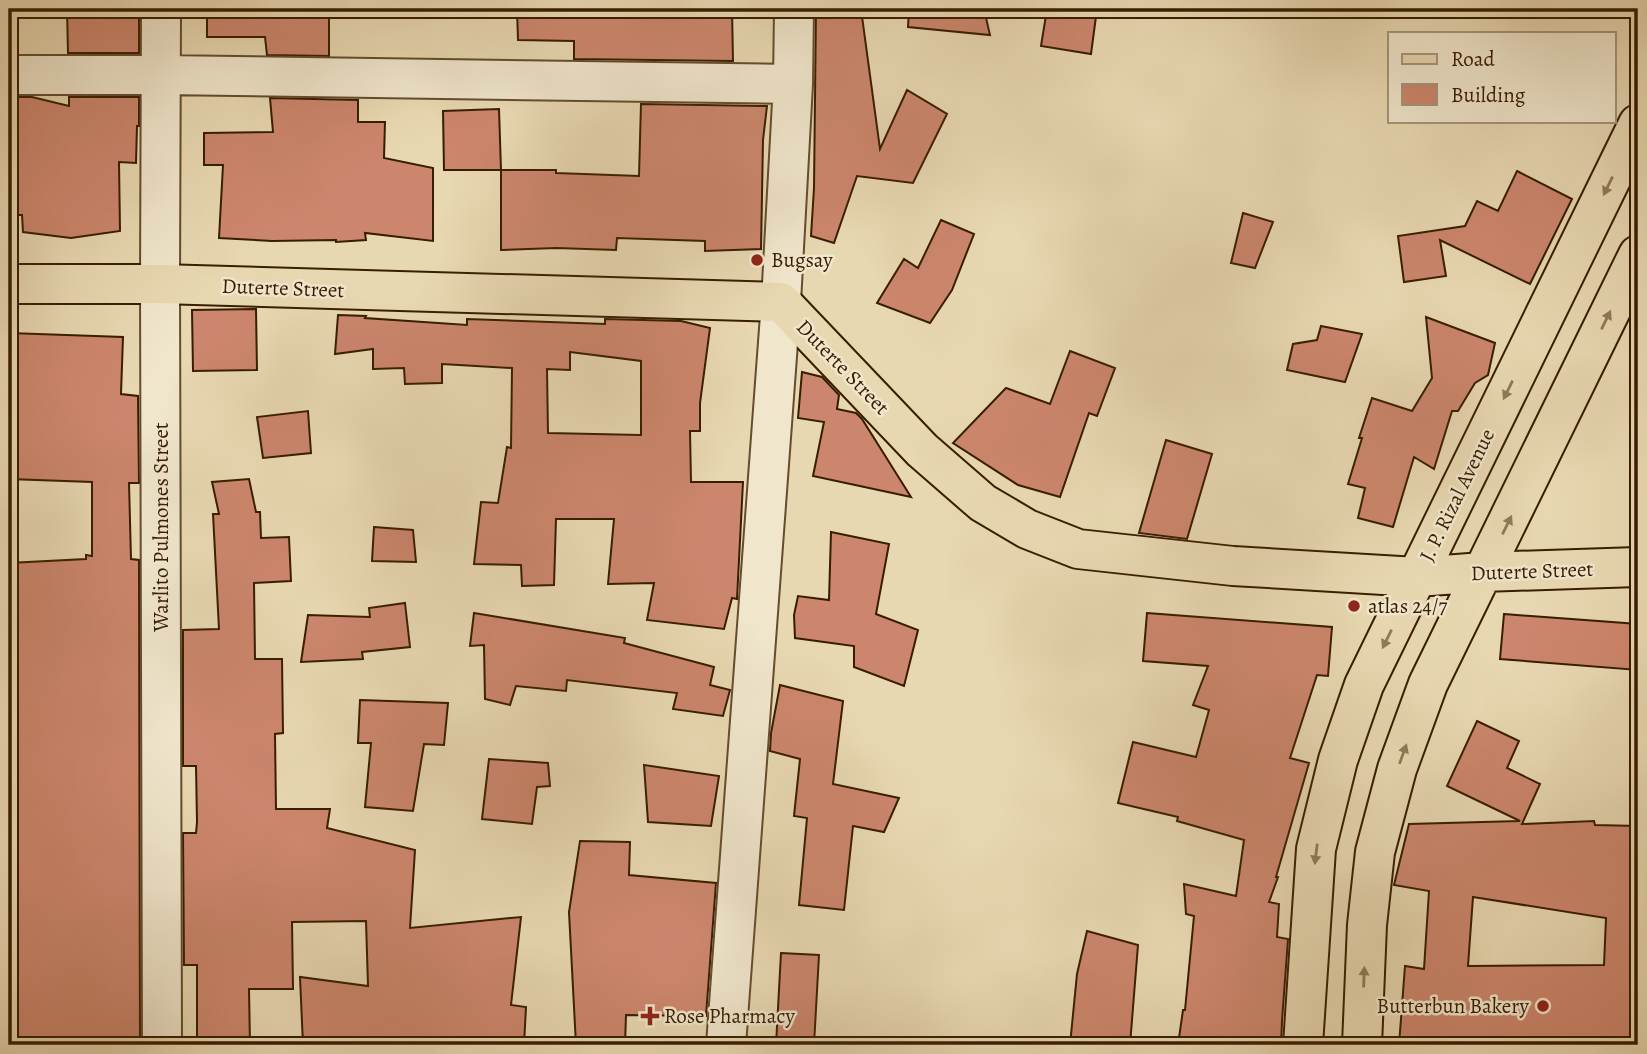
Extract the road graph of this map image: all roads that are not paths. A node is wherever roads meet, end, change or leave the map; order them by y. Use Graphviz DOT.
graph roads {
  1 [pos="161,9"];
  2 [pos="794,9"];
  3 [pos="9,75"];
  4 [pos="161,75"];
  5 [pos="793,83"];
  6 [pos="1638,124"];
  7 [pos="1638,255"];
  8 [pos="9,284"];
  9 [pos="160,284"];
  10 [pos="780,302"];
  11 [pos="1638,567"];
  12 [pos="1483,572"];
  13 [pos="1418,577"];
  14 [pos="162,1045"];
  15 [pos="726,1045"];
  16 [pos="1303,1045"];
  17 [pos="1362,1045"];
  1 -- 4 [label="street, Warlito Pulmones Street"];
  2 -- 5 [label="street"];
  3 -- 4 [label="street"];
  4 -- 5 [label="street"];
  4 -- 9 [label="street, Warlito Pulmones Street"];
  5 -- 10 [label="street"];
  6 -- 13 [label="main road, J. P. Rizal Avenue, one-way"];
  12 -- 7 [label="main road, one-way"];
  8 -- 9 [label="main road, Duterte Street"];
  9 -- 10 [label="main road, Duterte Street"];
  9 -- 14 [label="street, Warlito Pulmones Street"];
  10 -- 13 [label="main road, Duterte Street"];
  10 -- 15 [label="street"];
  11 -- 12 [label="main road, Duterte Street"];
  12 -- 13 [label="main road, Duterte Street"];
  17 -- 12 [label="main road, one-way"];
  13 -- 16 [label="main road, J. P. Rizal Avenue, one-way"];
}
